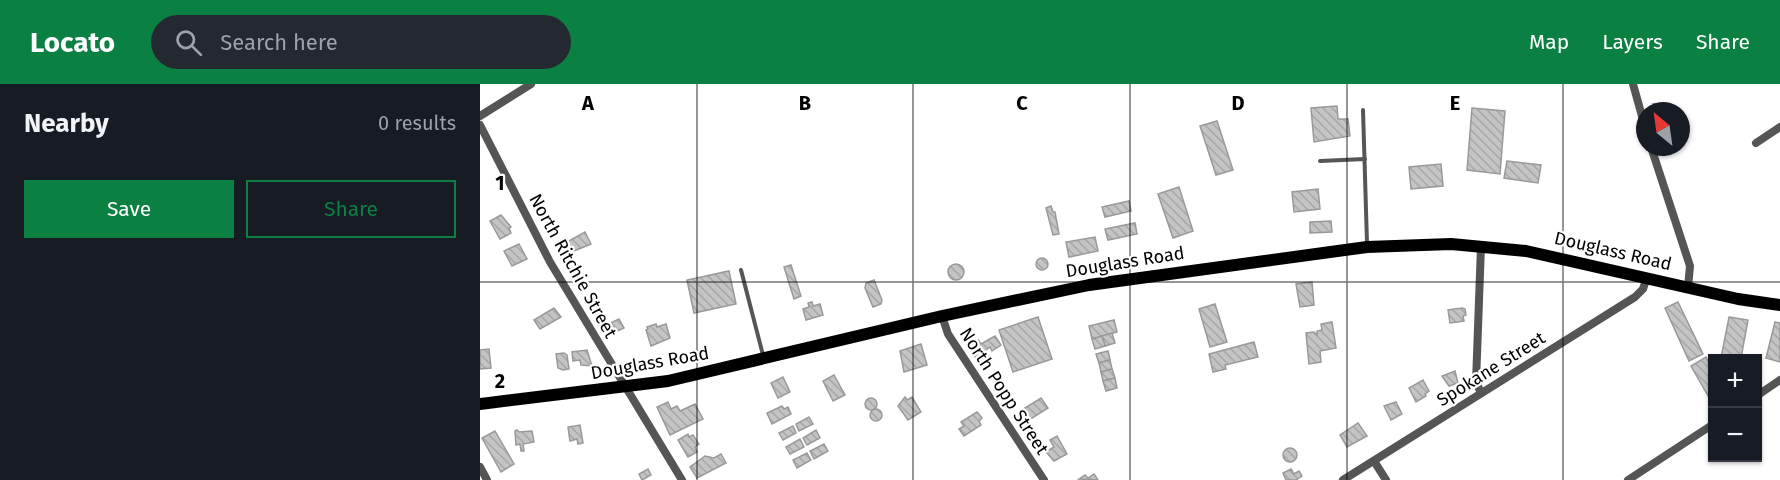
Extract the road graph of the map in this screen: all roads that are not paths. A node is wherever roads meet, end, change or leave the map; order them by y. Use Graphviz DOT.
graph roads {
  1 [pos="531,84"];
  2 [pos="1633,84"];
  3 [pos="1638,102"];
  4 [pos="1363,110"];
  5 [pos="480,116"];
  6 [pos="480,125"];
  7 [pos="1780,127"];
  8 [pos="1756,143"];
  9 [pos="1654,156"];
  10 [pos="1365,159"];
  11 [pos="1320,161"];
  12 [pos="1481,246"];
  13 [pos="1367,247"];
  14 [pos="741,270"];
  15 [pos="1647,277"];
  16 [pos="1688,287"];
  17 [pos="1780,305"];
  18 [pos="942,316"];
  19 [pos="764,359"];
  20 [pos="1780,380"];
  21 [pos="625,388"];
  22 [pos="1762,392"];
  23 [pos="1481,393"];
  24 [pos="480,404"];
  25 [pos="1708,428"];
  26 [pos="1374,461"];
  27 [pos="480,467"];
  28 [pos="1042,479"];
  29 [pos="487,480"];
  30 [pos="682,480"];
  31 [pos="1343,480"];
  32 [pos="1386,480"];
  33 [pos="1628,480"];
  1 -- 5 [label="street"];
  2 -- 3 [label="street"];
  4 -- 10 [label="lane"];
  6 -- 21 [label="street, North Ritchie Street"];
  7 -- 8 [label="street"];
  9 -- 16 [label="street"];
  10 -- 11 [label="lane"];
  10 -- 13 [label="lane"];
  12 -- 13 [label="main road, Douglass Road"];
  12 -- 15 [label="main road, Douglass Road"];
  12 -- 23 [label="street"];
  13 -- 18 [label="main road, Douglass Road"];
  14 -- 19 [label="lane"];
  15 -- 16 [label="main road, Douglass Road"];
  15 -- 23 [label="street, Spokane Street"];
  16 -- 17 [label="main road, Douglass Road"];
  18 -- 19 [label="main road, Douglass Road"];
  18 -- 28 [label="street, North Popp Street"];
  19 -- 21 [label="main road, Douglass Road"];
  20 -- 22 [label="street"];
  21 -- 24 [label="main road, Douglass Road"];
  21 -- 30 [label="street, North Ritchie Street"];
  23 -- 26 [label="street, Spokane Street"];
  25 -- 33 [label="street"];
  26 -- 31 [label="street, Spokane Street"];
  26 -- 32 [label="street"];
  27 -- 29 [label="street"];
}
